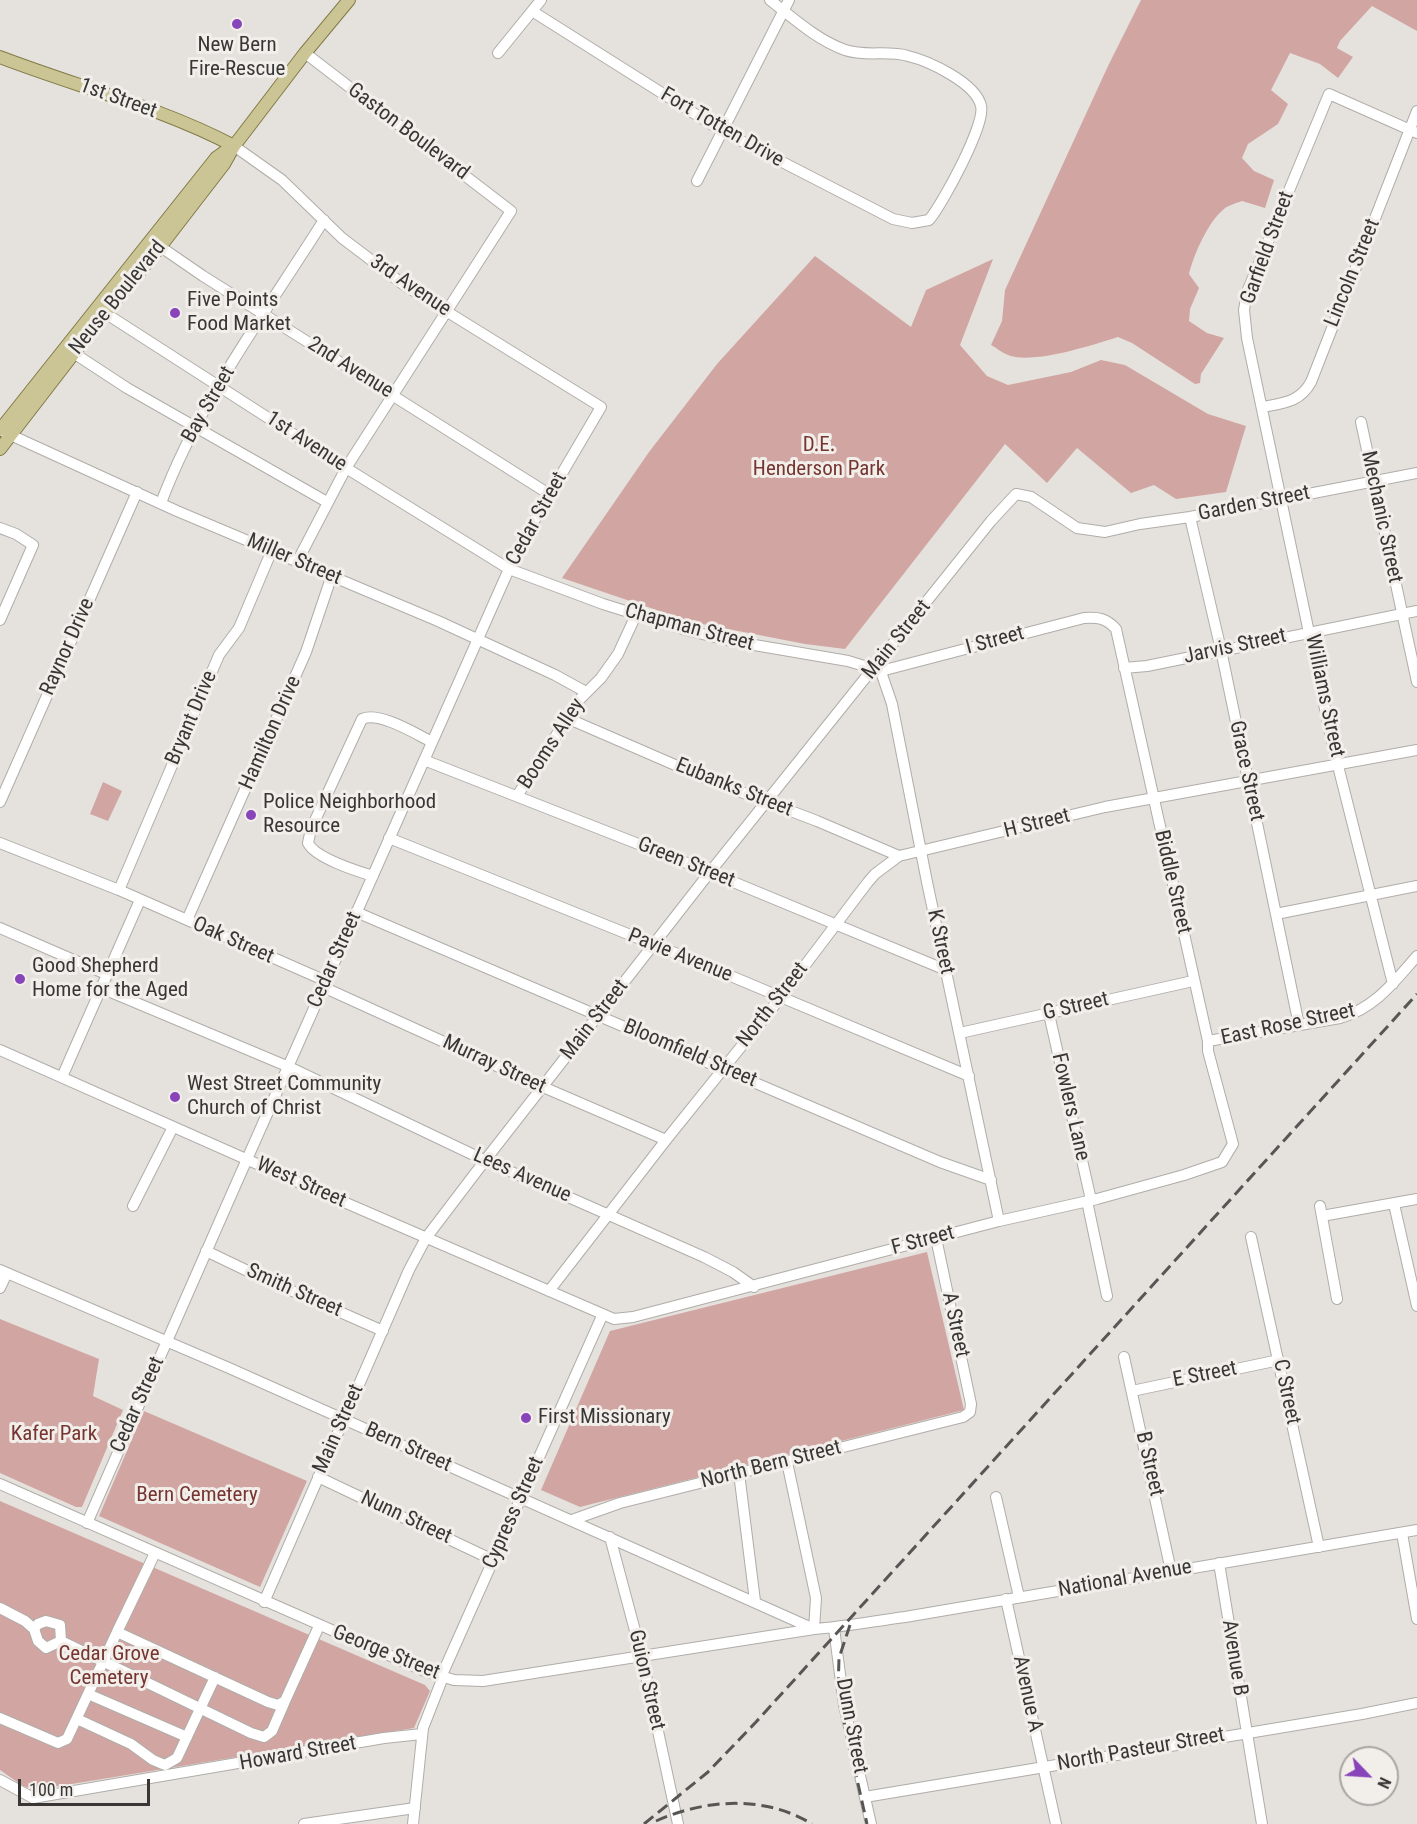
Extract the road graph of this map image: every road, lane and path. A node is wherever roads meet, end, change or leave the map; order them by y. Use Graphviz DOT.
graph roads {
  1 [pos="349,0"];
  2 [pos="541,0"];
  3 [pos="770,0"];
  4 [pos="789,0"];
  5 [pos="532,11"];
  6 [pos="783,11"];
  7 [pos="305,53"];
  8 [pos="498,53"];
  9 [pos="0,57"];
  10 [pos="1417,111"];
  11 [pos="722,130"];
  12 [pos="1414,131"];
  13 [pos="234,146"];
  14 [pos="697,181"];
  15 [pos="324,220"];
  16 [pos="156,243"];
  17 [pos="446,311"];
  18 [pos="105,313"];
  19 [pos="264,314"];
  20 [pos="69,351"];
  21 [pos="219,385"];
  22 [pos="392,395"];
  23 [pos="601,407"];
  24 [pos="1263,407"];
  25 [pos="1361,422"];
  26 [pos="195,428"];
  27 [pos="3,432"];
  28 [pos="0,449"];
  29 [pos="346,468"];
  30 [pos="1417,473"];
  31 [pos="1372,481"];
  32 [pos="137,492"];
  33 [pos="549,494"];
  34 [pos="1281,498"];
  35 [pos="327,502"];
  36 [pos="161,503"];
  37 [pos="1190,517"];
  38 [pos="0,528"];
  39 [pos="1090,531"];
  40 [pos="272,550"];
  41 [pos="297,562"];
  42 [pos="509,569"];
  43 [pos="332,575"];
  44 [pos="1417,611"];
  45 [pos="1402,614"];
  46 [pos="636,615"];
  47 [pos="0,620"];
  48 [pos="1109,621"];
  49 [pos="1310,632"];
  50 [pos="477,639"];
  51 [pos="1221,650"];
  52 [pos="878,668"];
  53 [pos="1124,668"];
  54 [pos="1417,682"];
  55 [pos="586,692"];
  56 [pos="569,719"];
  57 [pos="432,742"];
  58 [pos="1417,750"];
  59 [pos="424,760"];
  60 [pos="1339,766"];
  61 [pos="1249,782"];
  62 [pos="517,796"];
  63 [pos="1153,800"];
  64 [pos="0,802"];
  65 [pos="767,802"];
  66 [pos="389,838"];
  67 [pos="0,843"];
  68 [pos="922,851"];
  69 [pos="899,856"];
  70 [pos="710,872"];
  71 [pos="373,876"];
  72 [pos="1417,886"];
  73 [pos="119,890"];
  74 [pos="1370,894"];
  75 [pos="140,900"];
  76 [pos="356,912"];
  77 [pos="1276,914"];
  78 [pos="187,920"];
  79 [pos="837,925"];
  80 [pos="0,928"];
  81 [pos="653,945"];
  82 [pos="1417,956"];
  83 [pos="946,970"];
  84 [pos="106,974"];
  85 [pos="1193,981"];
  86 [pos="324,984"];
  87 [pos="1393,984"];
  88 [pos="101,988"];
  89 [pos="781,997"];
  90 [pos="1049,1014"];
  91 [pos="598,1016"];
  92 [pos="1299,1025"];
  93 [pos="960,1033"];
  94 [pos="1208,1041"];
  95 [pos="0,1050"];
  96 [pos="289,1067"];
  97 [pos="722,1069"];
  98 [pos="969,1076"];
  99 [pos="62,1077"];
  100 [pos="543,1087"];
  101 [pos="173,1127"];
  102 [pos="666,1140"];
  103 [pos="1233,1144"];
  104 [pos="247,1160"];
  105 [pos="485,1160"];
  106 [pos="991,1180"];
  107 [pos="1417,1199"];
  108 [pos="1089,1200"];
  109 [pos="1394,1204"];
  110 [pos="133,1206"];
  111 [pos="609,1214"];
  112 [pos="999,1221"];
  113 [pos="1251,1237"];
  114 [pos="426,1238"];
  115 [pos="936,1238"];
  116 [pos="206,1251"];
  117 [pos="3,1272"];
  118 [pos="754,1287"];
  119 [pos="0,1288"];
  120 [pos="549,1291"];
  121 [pos="1107,1296"];
  122 [pos="1336,1299"];
  123 [pos="1417,1306"];
  124 [pos="602,1316"];
  125 [pos="383,1331"];
  126 [pos="166,1341"];
  127 [pos="1124,1357"];
  128 [pos="1279,1360"];
  129 [pos="1132,1390"];
  130 [pos="970,1412"];
  131 [pos="344,1420"];
  132 [pos="787,1462"];
  133 [pos="739,1473"];
  134 [pos="318,1477"];
  135 [pos="0,1484"];
  136 [pos="996,1497"];
  137 [pos="520,1498"];
  138 [pos="572,1520"];
  139 [pos="87,1523"];
  140 [pos="1417,1530"];
  141 [pos="1402,1533"];
  142 [pos="610,1537"];
  143 [pos="1319,1546"];
  144 [pos="155,1553"];
  145 [pos="493,1560"];
  146 [pos="1219,1563"];
  147 [pos="1172,1571"];
  148 [pos="1019,1597"];
  149 [pos="1006,1599"];
  150 [pos="755,1601"];
  151 [pos="264,1602"];
  152 [pos="0,1608"];
  153 [pos="1417,1619"];
  154 [pos="319,1626"];
  155 [pos="834,1628"];
  156 [pos="34,1629"];
  157 [pos="814,1629"];
  158 [pos="117,1632"];
  159 [pos="61,1641"];
  160 [pos="642,1657"];
  161 [pos="103,1663"];
  162 [pos="215,1677"];
  163 [pos="442,1677"];
  164 [pos="88,1694"];
  165 [pos="285,1701"];
  166 [pos="1417,1703"];
  167 [pos="201,1707"];
  168 [pos="0,1718"];
  169 [pos="76,1719"];
  170 [pos="1246,1732"];
  171 [pos="422,1734"];
  172 [pos="187,1737"];
  173 [pos="1043,1767"];
  174 [pos="0,1780"];
  175 [pos="865,1797"];
  176 [pos="415,1808"];
  177 [pos="304,1824"];
  178 [pos="413,1824"];
  179 [pos="678,1824"];
  180 [pos="871,1824"];
  181 [pos="1056,1824"];
  182 [pos="1262,1824"];
  1 -- 7 [label="main road, Neuse Boulevard"];
  2 -- 5 [label="street"];
  3 -- 6 [label="street"];
  4 -- 6 [label="street"];
  5 -- 8 [label="street"];
  5 -- 11 [label="street, Fort Totten Drive"];
  6 -- 11 [label="street"];
  6 -- 11 [label="street, Fort Totten Drive"];
  7 -- 13 [label="main road, Neuse Boulevard"];
  7 -- 17 [label="street, Gaston Boulevard"];
  9 -- 13 [label="main road, 1st Street"];
  10 -- 12 [label="street, Lincoln Street"];
  11 -- 14 [label="street"];
  12 -- 24 [label="street, Lincoln Street"];
  12 -- 24 [label="street, Garfield Street"];
  13 -- 15 [label="street, 3rd Avenue"];
  13 -- 16 [label="main road, Neuse Boulevard"];
  15 -- 17 [label="street, 3rd Avenue"];
  15 -- 19 [label="street, Bay Street"];
  16 -- 18 [label="main road, Neuse Boulevard"];
  16 -- 19 [label="street, 2nd Avenue"];
  16 -- 20 [label="main road, Neuse Boulevard"];
  17 -- 22 [label="street"];
  17 -- 23 [label="street, 3rd Avenue"];
  18 -- 20 [label="main road, Neuse Boulevard"];
  18 -- 21 [label="street, 1st Avenue"];
  19 -- 21 [label="street, Bay Street"];
  19 -- 22 [label="street, 2nd Avenue"];
  20 -- 26 [label="street"];
  20 -- 27 [label="main road, Neuse Boulevard"];
  21 -- 26 [label="street, Bay Street"];
  21 -- 29 [label="street, 1st Avenue"];
  22 -- 29 [label="street"];
  22 -- 33 [label="street, 2nd Avenue"];
  23 -- 33 [label="street, Cedar Street"];
  24 -- 34 [label="street, Williams Street"];
  25 -- 31 [label="street, Mechanic Street"];
  26 -- 35 [label="street"];
  26 -- 36 [label="street, Bay Street"];
  27 -- 28 [label="main road, Neuse Boulevard"];
  27 -- 32 [label="street, Miller Street"];
  29 -- 35 [label="street"];
  29 -- 42 [label="street, 1st Avenue"];
  30 -- 31 [label="street, Garden Street"];
  31 -- 34 [label="street, Garden Street"];
  31 -- 45 [label="street, Mechanic Street"];
  32 -- 36 [label="street, Miller Street"];
  32 -- 64 [label="street, Raynor Drive"];
  33 -- 42 [label="street, Cedar Street"];
  34 -- 37 [label="street, Garden Street"];
  34 -- 49 [label="street, Williams Street"];
  35 -- 41 [label="street"];
  36 -- 40 [label="street, Miller Street"];
  37 -- 39 [label="street, Garden Street"];
  37 -- 51 [label="street, Grace Street"];
  38 -- 47 [label="street"];
  39 -- 52 [label="street, Main Street"];
  40 -- 41 [label="street, Miller Street"];
  40 -- 73 [label="street, Bryant Drive"];
  41 -- 43 [label="street, Miller Street"];
  42 -- 46 [label="street, Chapman Street"];
  42 -- 50 [label="street, Cedar Street"];
  43 -- 50 [label="street, Miller Street"];
  43 -- 78 [label="street, Hamilton Drive"];
  44 -- 45 [label="street, Jarvis Street"];
  45 -- 49 [label="street, Jarvis Street"];
  45 -- 54 [label="street, Mechanic Street"];
  46 -- 52 [label="street, Chapman Street"];
  46 -- 55 [label="street, Booms Alley"];
  48 -- 52 [label="street, I Street"];
  48 -- 53 [label="street, Biddle Street"];
  49 -- 51 [label="street, Jarvis Street"];
  49 -- 60 [label="street, Williams Street"];
  50 -- 55 [label="street, Miller Street"];
  50 -- 57 [label="street, Cedar Street"];
  51 -- 53 [label="street, Jarvis Street"];
  51 -- 61 [label="street, Grace Street"];
  52 -- 65 [label="street, Main Street"];
  52 -- 68 [label="street, K Street"];
  53 -- 63 [label="street, Biddle Street"];
  55 -- 56 [label="street, Booms Alley"];
  56 -- 62 [label="street, Booms Alley"];
  56 -- 65 [label="street, Eubanks Street"];
  57 -- 59 [label="street, Cedar Street"];
  57 -- 71 [label="street"];
  58 -- 60 [label="street, H Street"];
  59 -- 62 [label="street, Green Street"];
  59 -- 66 [label="street, Cedar Street"];
  60 -- 61 [label="street, H Street"];
  60 -- 74 [label="street, Williams Street"];
  61 -- 63 [label="street, H Street"];
  61 -- 77 [label="street, Grace Street"];
  62 -- 70 [label="street, Green Street"];
  63 -- 68 [label="street, H Street"];
  63 -- 85 [label="street, Biddle Street"];
  65 -- 69 [label="street, Eubanks Street"];
  65 -- 70 [label="street, Main Street"];
  66 -- 71 [label="street, Cedar Street"];
  66 -- 81 [label="street, Pavie Avenue"];
  67 -- 73 [label="street, Oak Street"];
  68 -- 69 [label="street, North Street"];
  68 -- 83 [label="street, K Street"];
  69 -- 79 [label="street, North Street"];
  70 -- 79 [label="street, Green Street"];
  70 -- 81 [label="street, Main Street"];
  71 -- 76 [label="street, Cedar Street"];
  72 -- 74 [label="street"];
  73 -- 75 [label="street, Oak Street"];
  74 -- 77 [label="street"];
  74 -- 87 [label="street, Williams Street"];
  75 -- 78 [label="street, Oak Street"];
  75 -- 84 [label="street"];
  76 -- 86 [label="street, Cedar Street"];
  76 -- 91 [label="street, Bloomfield Street"];
  77 -- 92 [label="street, Grace Street"];
  78 -- 86 [label="street, Oak Street"];
  79 -- 83 [label="street, Green Street"];
  79 -- 89 [label="street, North Street"];
  80 -- 84 [label="street"];
  81 -- 89 [label="street, Pavie Avenue"];
  81 -- 91 [label="street, Main Street"];
  82 -- 87 [label="street, East Rose Street"];
  83 -- 93 [label="street, K Street"];
  84 -- 88 [label="street"];
  85 -- 90 [label="street, G Street"];
  85 -- 94 [label="street, Biddle Street"];
  86 -- 96 [label="street, Cedar Street"];
  86 -- 100 [label="street, Murray Street"];
  87 -- 92 [label="street, East Rose Street"];
  88 -- 96 [label="street, Lees Avenue"];
  88 -- 99 [label="street"];
  89 -- 97 [label="street, North Street"];
  89 -- 98 [label="street, Pavie Avenue"];
  90 -- 93 [label="street, G Street"];
  90 -- 108 [label="street, Fowlers Lane"];
  91 -- 97 [label="street, Bloomfield Street"];
  91 -- 100 [label="street, Main Street"];
  92 -- 94 [label="street, East Rose Street"];
  93 -- 98 [label="street, K Street"];
  94 -- 103 [label="street, Biddle Street"];
  95 -- 99 [label="street, West Street"];
  96 -- 104 [label="street, Cedar Street"];
  96 -- 105 [label="street, Lees Avenue"];
  97 -- 102 [label="street, North Street"];
  97 -- 106 [label="street, Bloomfield Street"];
  98 -- 106 [label="street, K Street"];
  99 -- 101 [label="street, West Street"];
  100 -- 102 [label="street, Murray Street"];
  100 -- 105 [label="street, Main Street"];
  101 -- 104 [label="street, West Street"];
  101 -- 110 [label="street"];
  102 -- 111 [label="street, North Street"];
  103 -- 108 [label="street, F Street"];
  104 -- 114 [label="street, West Street"];
  104 -- 116 [label="street, Cedar Street"];
  105 -- 111 [label="street, Lees Avenue"];
  105 -- 114 [label="street, Main Street"];
  106 -- 112 [label="street, K Street"];
  107 -- 109 [label="street"];
  108 -- 112 [label="street, F Street"];
  108 -- 121 [label="street"];
  109 -- 122 [label="street"];
  109 -- 123 [label="street"];
  111 -- 118 [label="street, Lees Avenue"];
  111 -- 120 [label="street, North Street"];
  112 -- 115 [label="street, F Street"];
  113 -- 128 [label="street, C Street"];
  114 -- 120 [label="street, West Street"];
  114 -- 125 [label="street, Main Street"];
  115 -- 118 [label="street, F Street"];
  115 -- 130 [label="street, A Street"];
  116 -- 125 [label="street, Smith Street"];
  116 -- 126 [label="street, Cedar Street"];
  117 -- 119 [label="street"];
  117 -- 126 [label="street, Bern Street"];
  118 -- 124 [label="street, F Street"];
  120 -- 124 [label="street, West Street"];
  124 -- 137 [label="street, Cypress Street"];
  125 -- 131 [label="street, Main Street"];
  126 -- 131 [label="street, Bern Street"];
  126 -- 139 [label="street, Cedar Street"];
  127 -- 129 [label="street, B Street"];
  128 -- 129 [label="street, E Street"];
  128 -- 143 [label="street, C Street"];
  129 -- 147 [label="street, B Street"];
  130 -- 132 [label="street, North Bern Street"];
  131 -- 134 [label="street, Main Street"];
  131 -- 137 [label="street, Bern Street"];
  132 -- 133 [label="street, North Bern Street"];
  132 -- 157 [label="street"];
  133 -- 138 [label="street, North Bern Street"];
  133 -- 150 [label="street"];
  134 -- 145 [label="street, Nunn Street"];
  134 -- 151 [label="street, Main Street"];
  135 -- 139 [label="street, George Street"];
  136 -- 148 [label="street"];
  137 -- 138 [label="street, Bern Street"];
  137 -- 145 [label="street, Cypress Street"];
  138 -- 142 [label="street, Bern Street"];
  139 -- 144 [label="street, George Street"];
  140 -- 141 [label="street, National Avenue"];
  141 -- 143 [label="street, National Avenue"];
  141 -- 153 [label="street"];
  142 -- 150 [label="street, Bern Street"];
  142 -- 160 [label="street, Guion Street"];
  143 -- 146 [label="street, National Avenue"];
  144 -- 151 [label="street, George Street"];
  144 -- 158 [label="street"];
  145 -- 163 [label="street, Cypress Street"];
  146 -- 147 [label="street, National Avenue"];
  146 -- 170 [label="street, Avenue B"];
  147 -- 148 [label="street, National Avenue"];
  148 -- 149 [label="street, National Avenue"];
  149 -- 155 [label="street, National Avenue"];
  149 -- 173 [label="street, Avenue A"];
  150 -- 157 [label="street, Bern Street"];
  151 -- 154 [label="street, George Street"];
  152 -- 156 [label="street"];
  154 -- 163 [label="street, George Street"];
  154 -- 165 [label="street"];
  155 -- 157 [label="street, George Street"];
  155 -- 175 [label="street, Dunn Street"];
  156 -- 159 [label="street"];
  156 -- 159 [label="street"];
  157 -- 160 [label="street, George Street"];
  158 -- 161 [label="street"];
  158 -- 162 [label="street"];
  159 -- 161 [label="street"];
  160 -- 163 [label="street, George Street"];
  160 -- 179 [label="street, Guion Street"];
  161 -- 164 [label="street"];
  161 -- 167 [label="street"];
  162 -- 165 [label="street"];
  162 -- 167 [label="street"];
  163 -- 171 [label="street, Cypress Street"];
  164 -- 169 [label="street"];
  164 -- 172 [label="street"];
  165 -- 167 [label="street"];
  166 -- 170 [label="street, North Pasteur Street"];
  167 -- 172 [label="street"];
  168 -- 169 [label="street"];
  169 -- 172 [label="street"];
  170 -- 173 [label="street, North Pasteur Street"];
  170 -- 182 [label="street, Avenue B"];
  171 -- 174 [label="street, Howard Street"];
  171 -- 176 [label="street, Cypress Street"];
  173 -- 175 [label="street, North Pasteur Street"];
  173 -- 181 [label="street, Avenue A"];
  175 -- 180 [label="street, Dunn Street"];
  176 -- 177 [label="street"];
  176 -- 178 [label="street, Cypress Street"];
}
